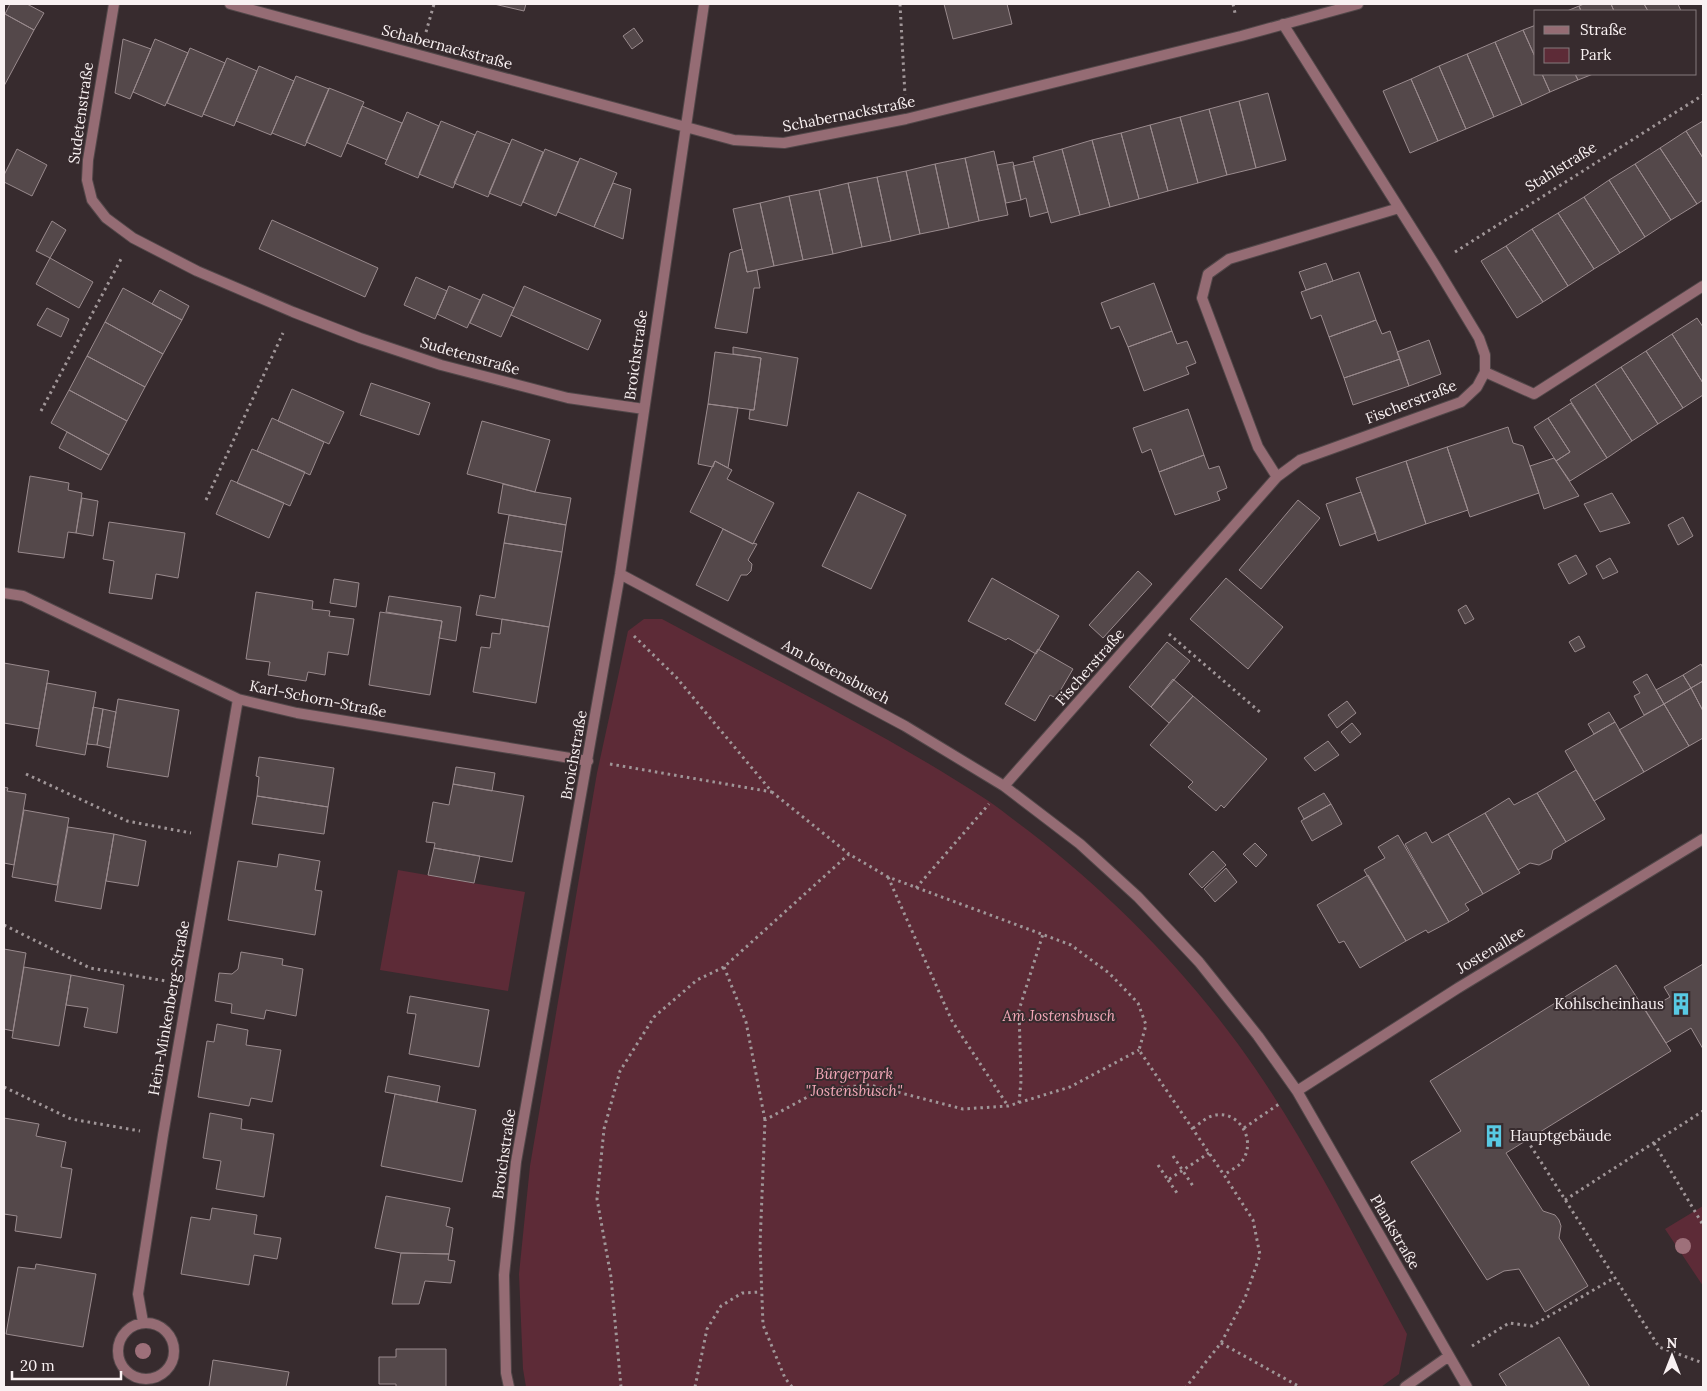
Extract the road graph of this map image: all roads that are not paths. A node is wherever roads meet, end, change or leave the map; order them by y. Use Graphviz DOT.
graph roads {
  1 [pos="114,4"];
  2 [pos="230,4"];
  3 [pos="704,4"];
  4 [pos="1358,4"];
  5 [pos="1283,24"];
  6 [pos="685,127"];
  7 [pos="1399,208"];
  8 [pos="1703,286"];
  9 [pos="1485,372"];
  10 [pos="644,409"];
  11 [pos="1277,477"];
  12 [pos="620,574"];
  13 [pos="4,593"];
  14 [pos="238,699"];
  15 [pos="588,761"];
  16 [pos="1004,786"];
  17 [pos="1703,839"];
  18 [pos="1297,1091"];
  19 [pos="143,1322"];
  20 [pos="1449,1356"];
  21 [pos="509,1387"];
  22 [pos="1405,1387"];
  23 [pos="1467,1387"];
  1 -- 10 [label="street, Sudetenstraße"];
  2 -- 6 [label="street, Schabernackstraße"];
  3 -- 6 [label="street, Broichstraße"];
  4 -- 5 [label="street, Schabernackstraße"];
  5 -- 6 [label="street, Schabernackstraße"];
  5 -- 7 [label="street"];
  6 -- 10 [label="street, Broichstraße"];
  7 -- 9 [label="street"];
  7 -- 11 [label="street"];
  8 -- 9 [label="street"];
  9 -- 11 [label="street, Fischerstraße"];
  10 -- 12 [label="street, Broichstraße"];
  11 -- 16 [label="street, Fischerstraße"];
  12 -- 15 [label="street, Broichstraße"];
  12 -- 16 [label="street, Am Jostensbusch"];
  13 -- 14 [label="street, Karl-Schorn-Straße"];
  14 -- 15 [label="street, Karl-Schorn-Straße"];
  14 -- 19 [label="street, Hein-Minkenberg-Straße"];
  15 -- 21 [label="street, Broichstraße"];
  16 -- 18 [label="street, Am Jostensbusch"];
  17 -- 18 [label="street, Jostenallee"];
  18 -- 20 [label="street, Plankstraße"];
  19 -- 19 [label="street"];
  20 -- 22 [label="street"];
  20 -- 23 [label="street, Plankstraße"];
}
